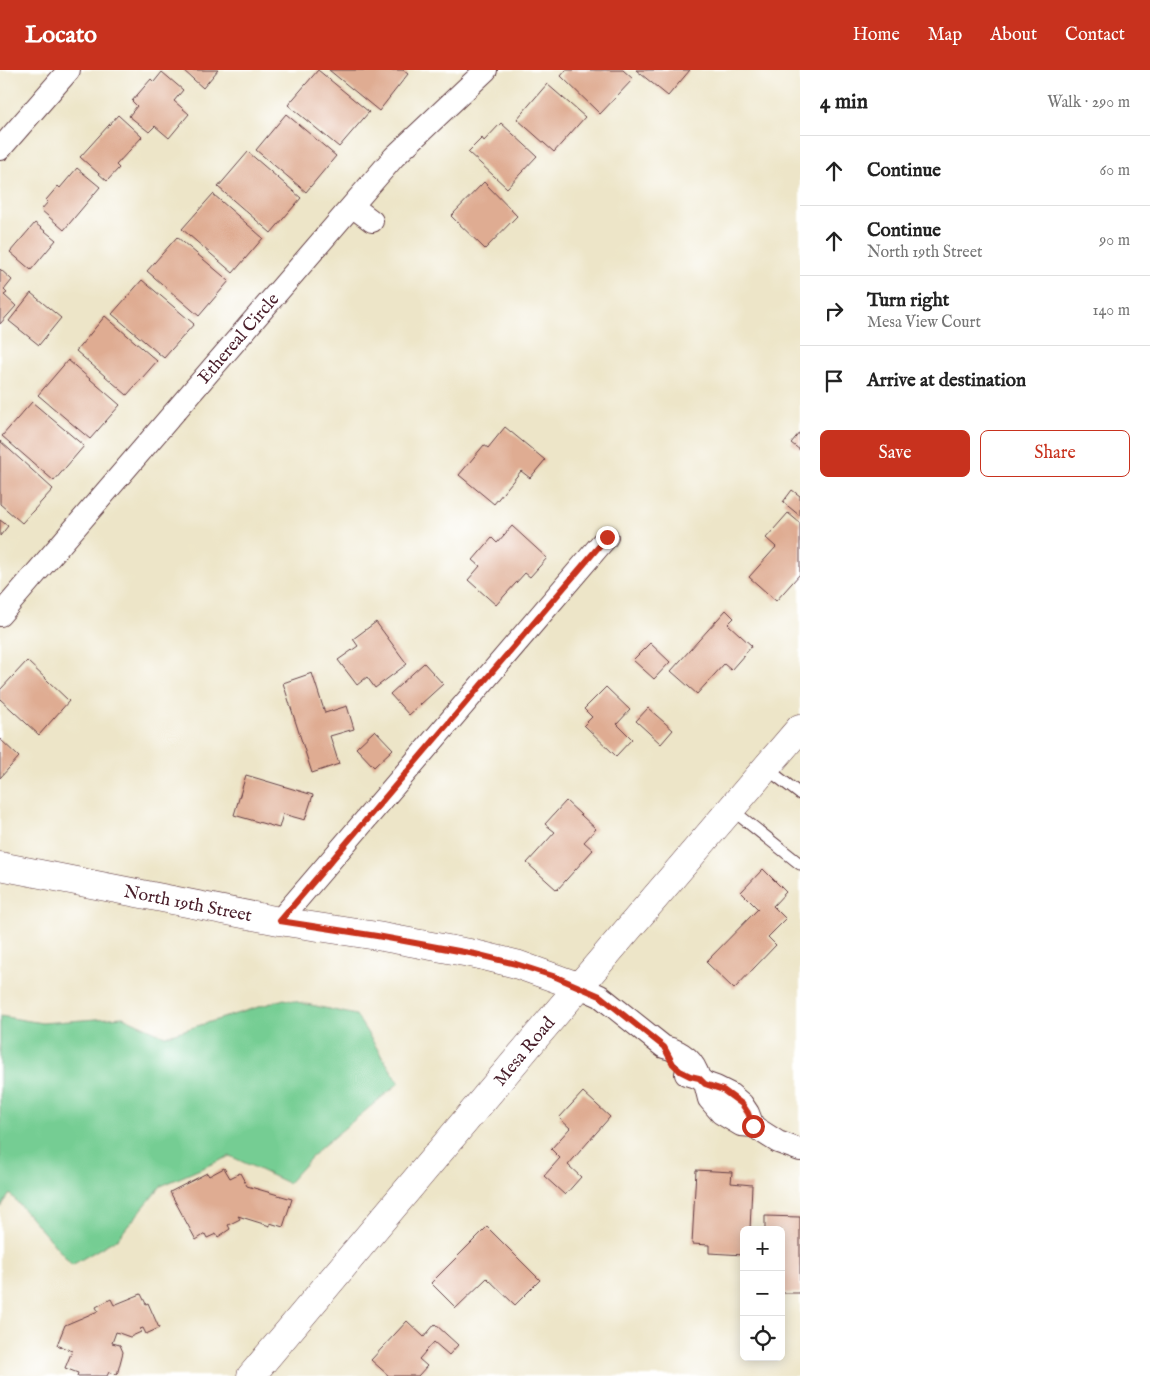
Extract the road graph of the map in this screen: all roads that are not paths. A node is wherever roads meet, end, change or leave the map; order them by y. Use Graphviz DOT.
graph roads {
  1 [pos="69,70"];
  2 [pos="486,70"];
  3 [pos="0,150"];
  4 [pos="352,206"];
  5 [pos="372,221"];
  6 [pos="607,537"];
  7 [pos="0,615"];
  8 [pos="800,728"];
  9 [pos="766,768"];
  10 [pos="800,794"];
  11 [pos="731,809"];
  12 [pos="800,864"];
  13 [pos="0,866"];
  14 [pos="280,921"];
  15 [pos="580,987"];
  16 [pos="800,1150"];
  17 [pos="251,1376"];
  1 -- 3 [label="street"];
  2 -- 4 [label="street, Ethereal Circle"];
  4 -- 5 [label="street"];
  4 -- 7 [label="street, Ethereal Circle"];
  6 -- 14 [label="street"];
  8 -- 9 [label="main road, Mesa Road"];
  9 -- 10 [label="lane"];
  9 -- 11 [label="main road, Mesa Road"];
  11 -- 12 [label="lane"];
  11 -- 15 [label="main road, Mesa Road"];
  13 -- 14 [label="main road, North 19th Street"];
  14 -- 15 [label="main road, North 19th Street"];
  15 -- 16 [label="street"];
  15 -- 17 [label="main road, Mesa Road"];
}
